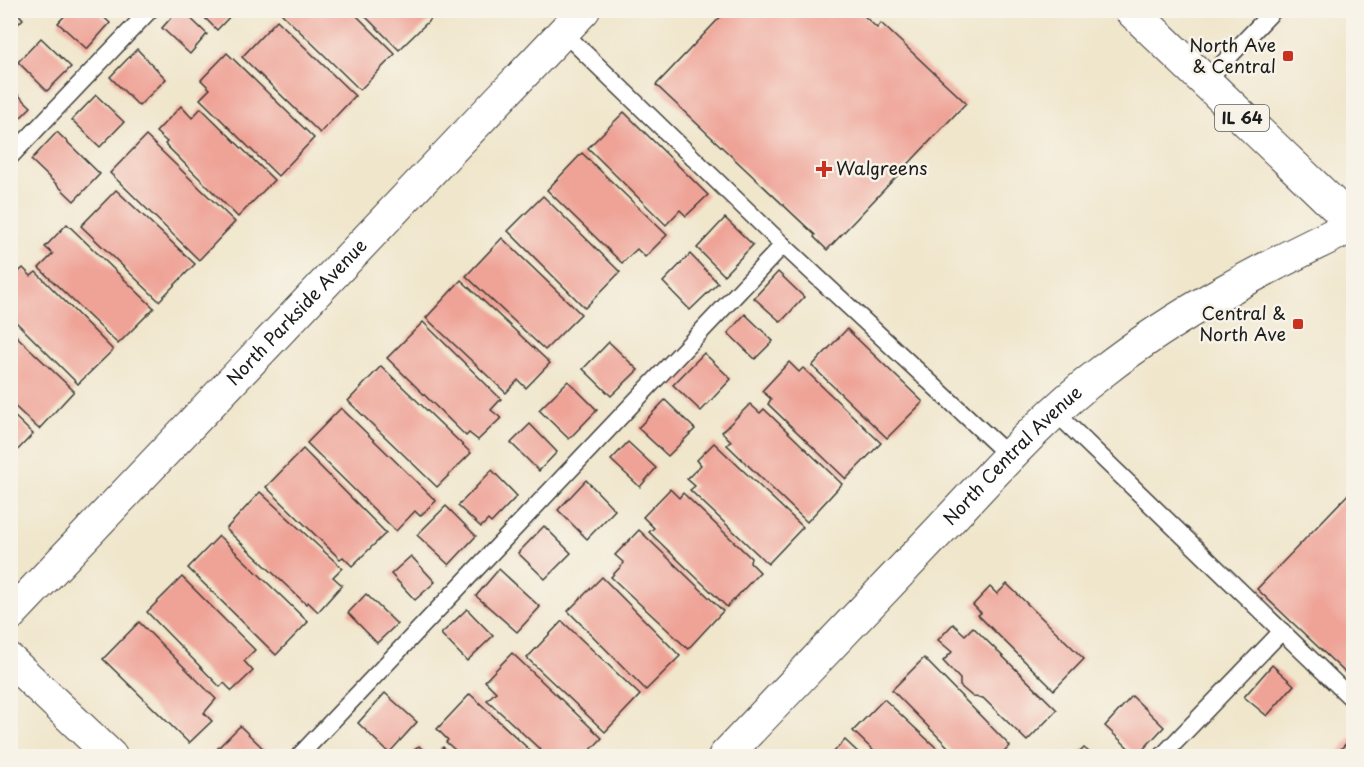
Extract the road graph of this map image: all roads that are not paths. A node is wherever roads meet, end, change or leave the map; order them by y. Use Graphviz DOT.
graph roads {
  1 [pos="150,10"];
  2 [pos="1131,10"];
  3 [pos="1274,10"];
  4 [pos="573,21"];
  5 [pos="1205,82"];
  6 [pos="10,157"];
  7 [pos="1353,225"];
  8 [pos="783,244"];
  9 [pos="1054,411"];
  10 [pos="1009,456"];
  11 [pos="10,615"];
  12 [pos="1282,631"];
  13 [pos="10,660"];
  14 [pos="1353,701"];
  15 [pos="111,756"];
  16 [pos="298,756"];
  17 [pos="725,756"];
  18 [pos="1162,756"];
  1 -- 6 [label="lane"];
  2 -- 5 [label="street, IL 64"];
  3 -- 5 [label="lane"];
  4 -- 8 [label="lane"];
  4 -- 11 [label="street, North Parkside Avenue"];
  5 -- 7 [label="street, IL 64"];
  7 -- 9 [label="street, North Central Avenue"];
  8 -- 10 [label="lane"];
  8 -- 16 [label="lane"];
  9 -- 10 [label="street, North Central Avenue"];
  9 -- 12 [label="lane"];
  10 -- 17 [label="street, North Central Avenue"];
  12 -- 14 [label="lane"];
  12 -- 18 [label="lane"];
  13 -- 15 [label="street"];
}
